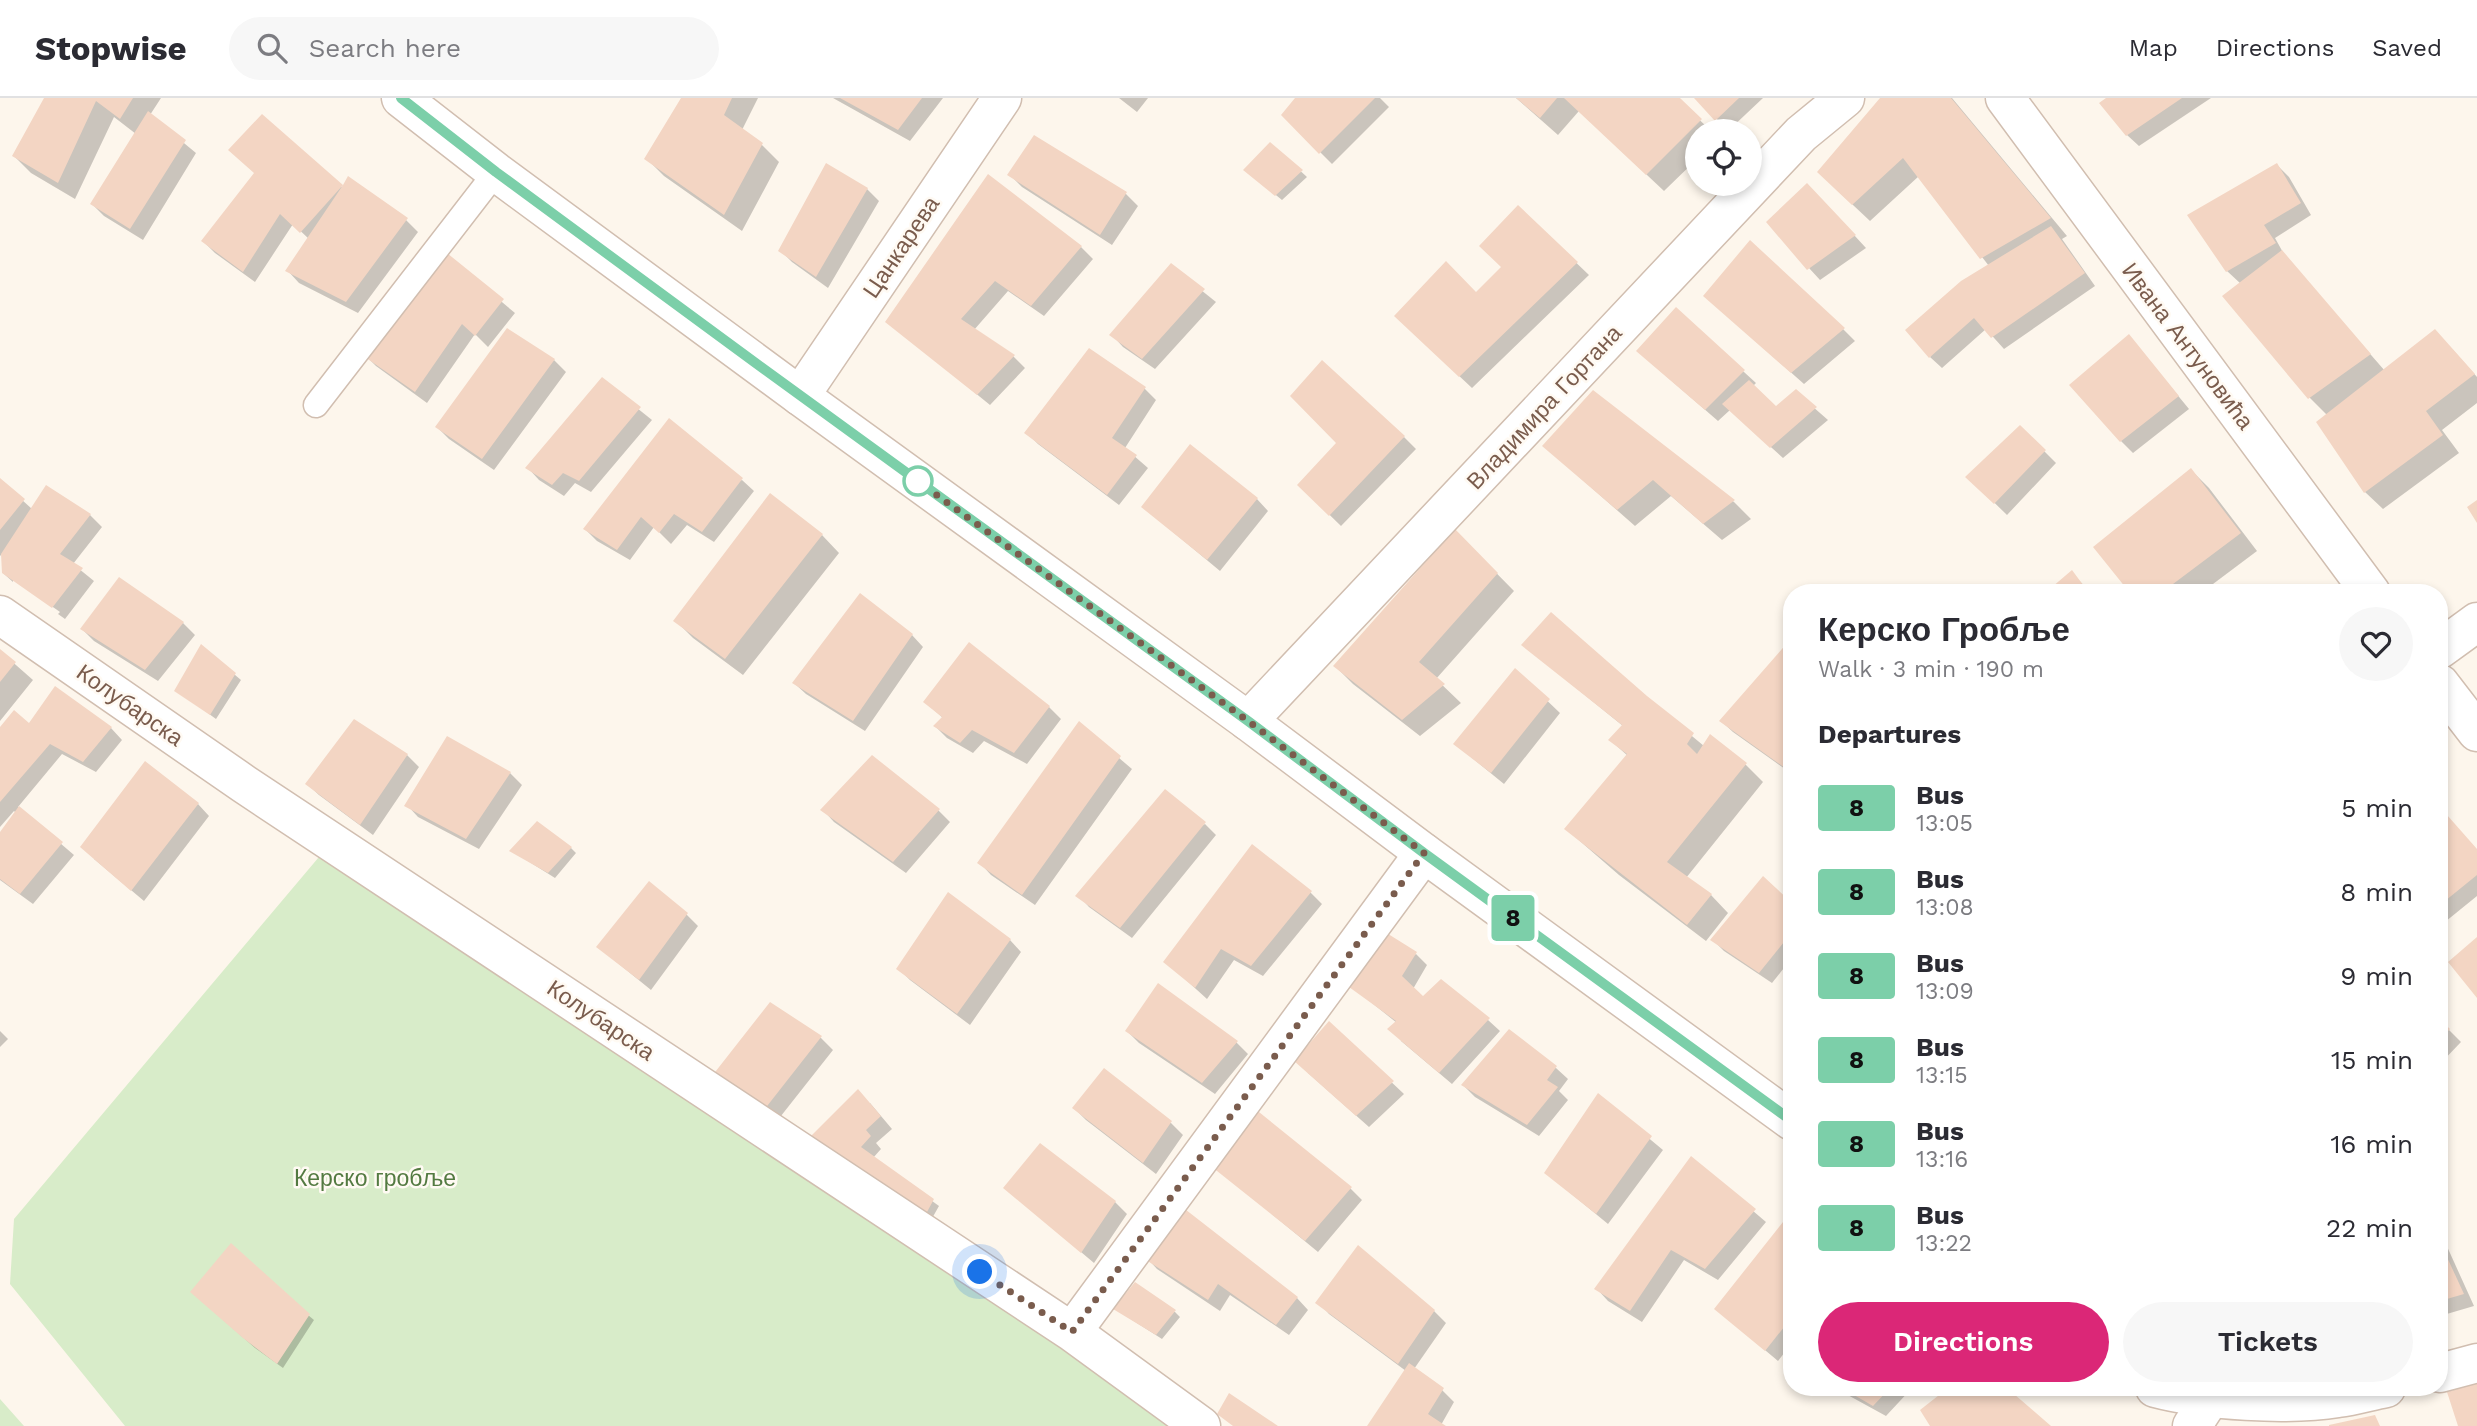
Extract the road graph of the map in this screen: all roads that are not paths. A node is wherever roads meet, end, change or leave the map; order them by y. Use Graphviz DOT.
graph roads {
  1 [pos="401,98"];
  2 [pos="1002,98"];
  3 [pos="1845,98"];
  4 [pos="2004,98"];
  5 [pos="496,172"];
  6 [pos="800,396"];
  7 [pos="316,405"];
  8 [pos="2364,584"];
  9 [pos="0,615"];
  10 [pos="2477,622"];
  11 [pos="2448,643"];
  12 [pos="2448,695"];
  13 [pos="1248,721"];
  14 [pos="2477,733"];
  15 [pos="1424,853"];
  16 [pos="1783,1114"];
  17 [pos="1072,1332"];
  18 [pos="2477,1363"];
  19 [pos="2448,1371"];
  20 [pos="2185,1396"];
  21 [pos="2350,1396"];
  22 [pos="2201,1412"];
  23 [pos="1201,1426"];
  1 -- 5 [label="street"];
  2 -- 6 [label="street, Цанкарева"];
  3 -- 13 [label="street, Владимира Гортана"];
  4 -- 8 [label="street, Ивана Антуновића"];
  5 -- 6 [label="street"];
  5 -- 7 [label="lane"];
  6 -- 13 [label="street"];
  9 -- 17 [label="street, Колубарска"];
  10 -- 11 [label="street"];
  12 -- 14 [label="street"];
  13 -- 15 [label="street"];
  15 -- 16 [label="street"];
  15 -- 17 [label="street"];
  17 -- 23 [label="street, Колубарска"];
  18 -- 19 [label="street"];
  20 -- 22 [label="street"];
  21 -- 22 [label="street"];
}
